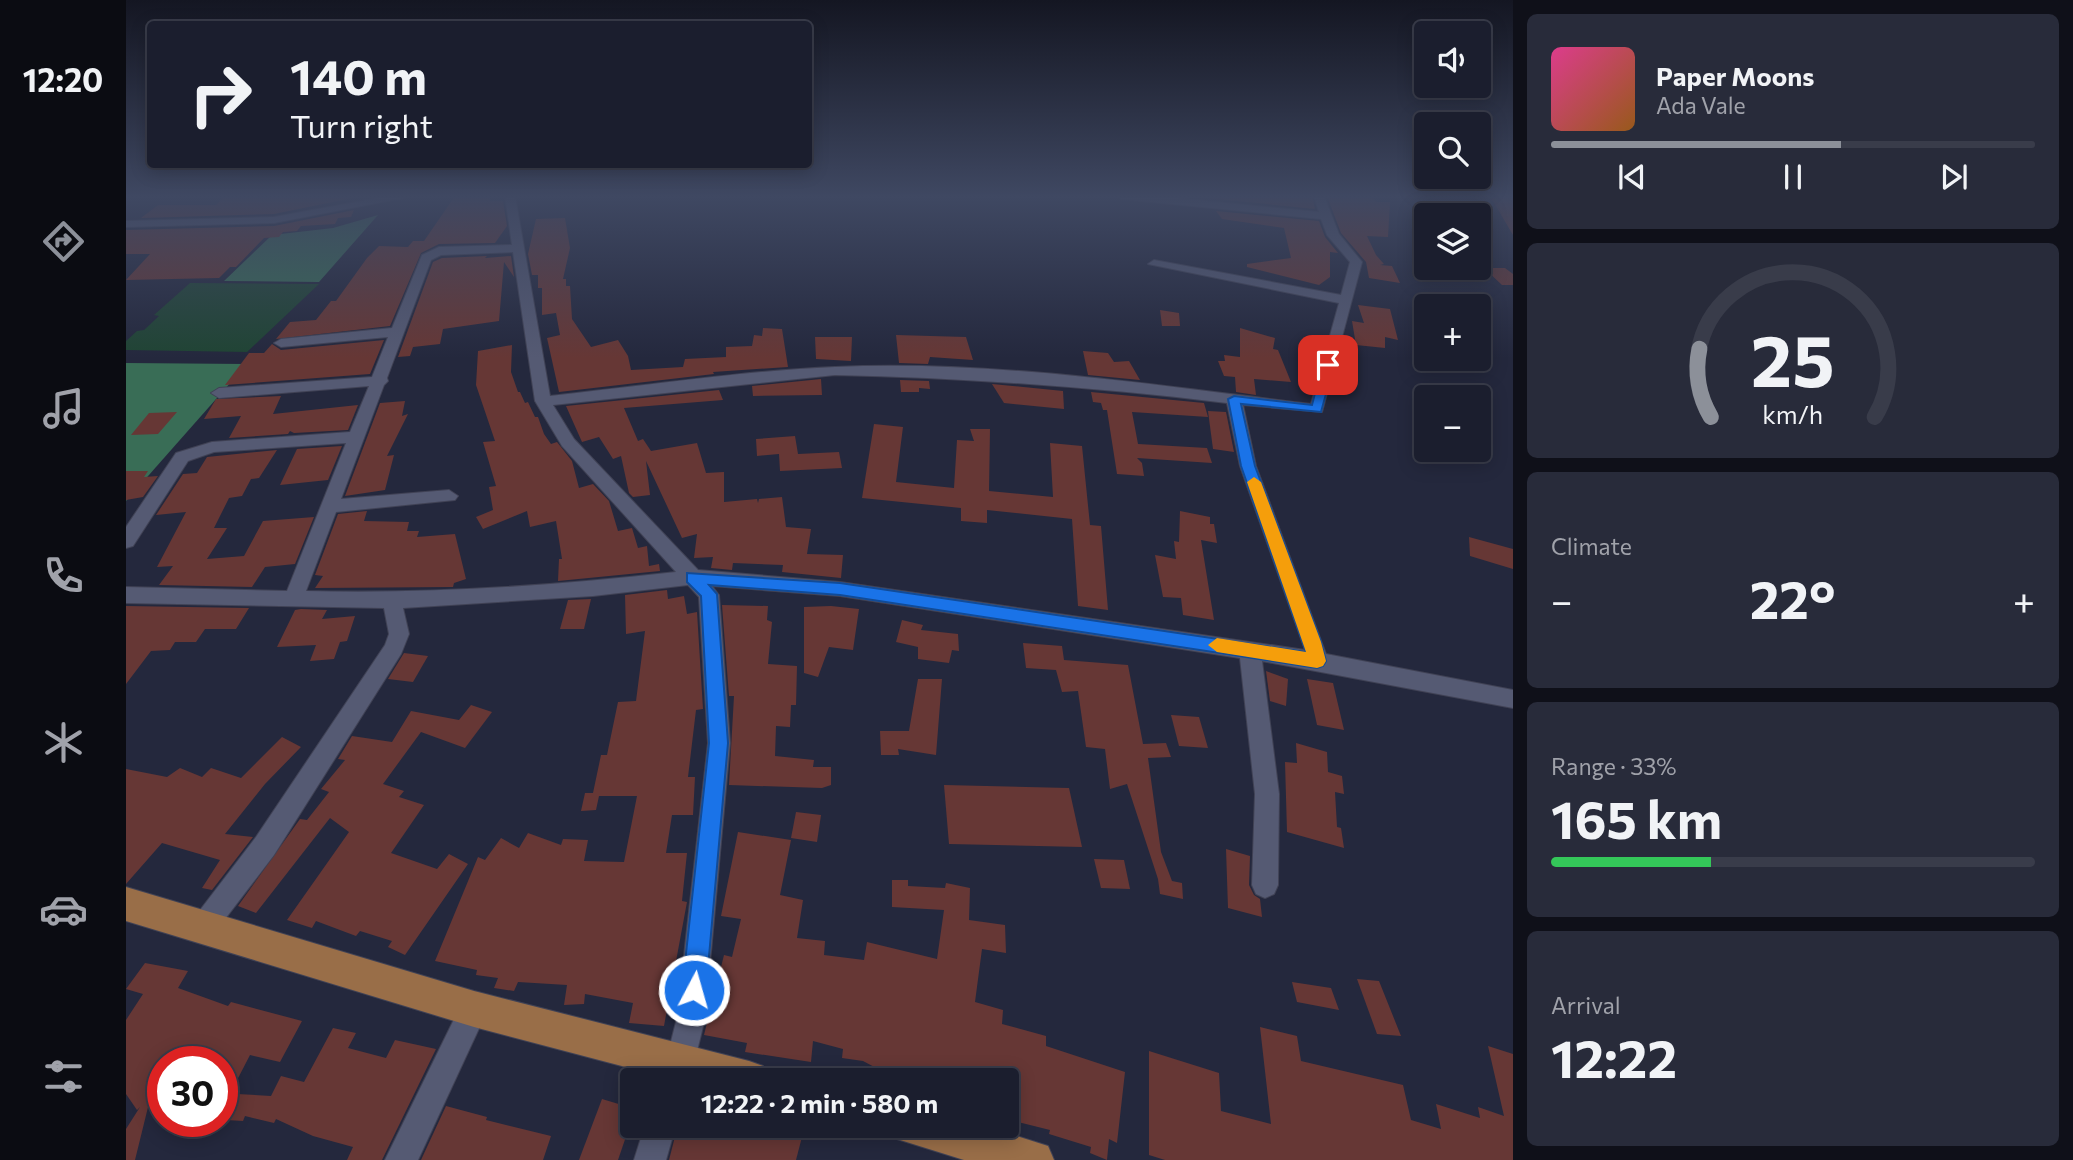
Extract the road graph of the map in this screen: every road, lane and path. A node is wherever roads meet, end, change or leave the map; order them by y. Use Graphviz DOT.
graph roads {
  1 [pos="462,250"];
  2 [pos="519,250"];
  3 [pos="1346,250"];
  4 [pos="1154,264"];
  5 [pos="1345,299"];
  6 [pos="398,332"];
  7 [pos="281,343"];
  8 [pos="381,382"];
  9 [pos="219,393"];
  10 [pos="1234,399"];
  11 [pos="543,401"];
  12 [pos="359,437"];
  13 [pos="449,496"];
  14 [pos="331,506"];
  15 [pos="126,541"];
  16 [pos="693,577"];
  17 [pos="126,595"];
  18 [pos="294,598"];
  19 [pos="391,601"];
  20 [pos="1250,650"];
  21 [pos="1317,661"];
  22 [pos="1513,699"];
  23 [pos="1265,885"];
  24 [pos="126,904"];
  25 [pos="203,927"];
  26 [pos="474,1009"];
  27 [pos="671,1068"];
  28 [pos="678,1068"];
  29 [pos="657,1138"];
  30 [pos="957,1138"];
  31 [pos="401,1160"];
  32 [pos="650,1160"];
  33 [pos="1034,1160"];
  1 -- 6 [label="street"];
  2 -- 11 [label="street"];
  3 -- 5 [label="street"];
  4 -- 5 [label="street"];
  5 -- 10 [label="street"];
  6 -- 7 [label="street"];
  6 -- 8 [label="street"];
  8 -- 9 [label="street"];
  8 -- 12 [label="street"];
  10 -- 11 [label="street"];
  10 -- 21 [label="street"];
  11 -- 16 [label="street"];
  12 -- 14 [label="street"];
  12 -- 15 [label="street"];
  13 -- 14 [label="street"];
  14 -- 18 [label="street"];
  16 -- 19 [label="street"];
  16 -- 20 [label="street"];
  16 -- 28 [label="street"];
  17 -- 18 [label="street"];
  18 -- 19 [label="street"];
  19 -- 25 [label="street"];
  20 -- 21 [label="street"];
  20 -- 23 [label="street"];
  21 -- 22 [label="street"];
  24 -- 25 [label="main road"];
  25 -- 26 [label="main road"];
  26 -- 27 [label="main road"];
  26 -- 31 [label="street"];
  29 -- 32 [label="street"];
  30 -- 33 [label="main road"];
}
